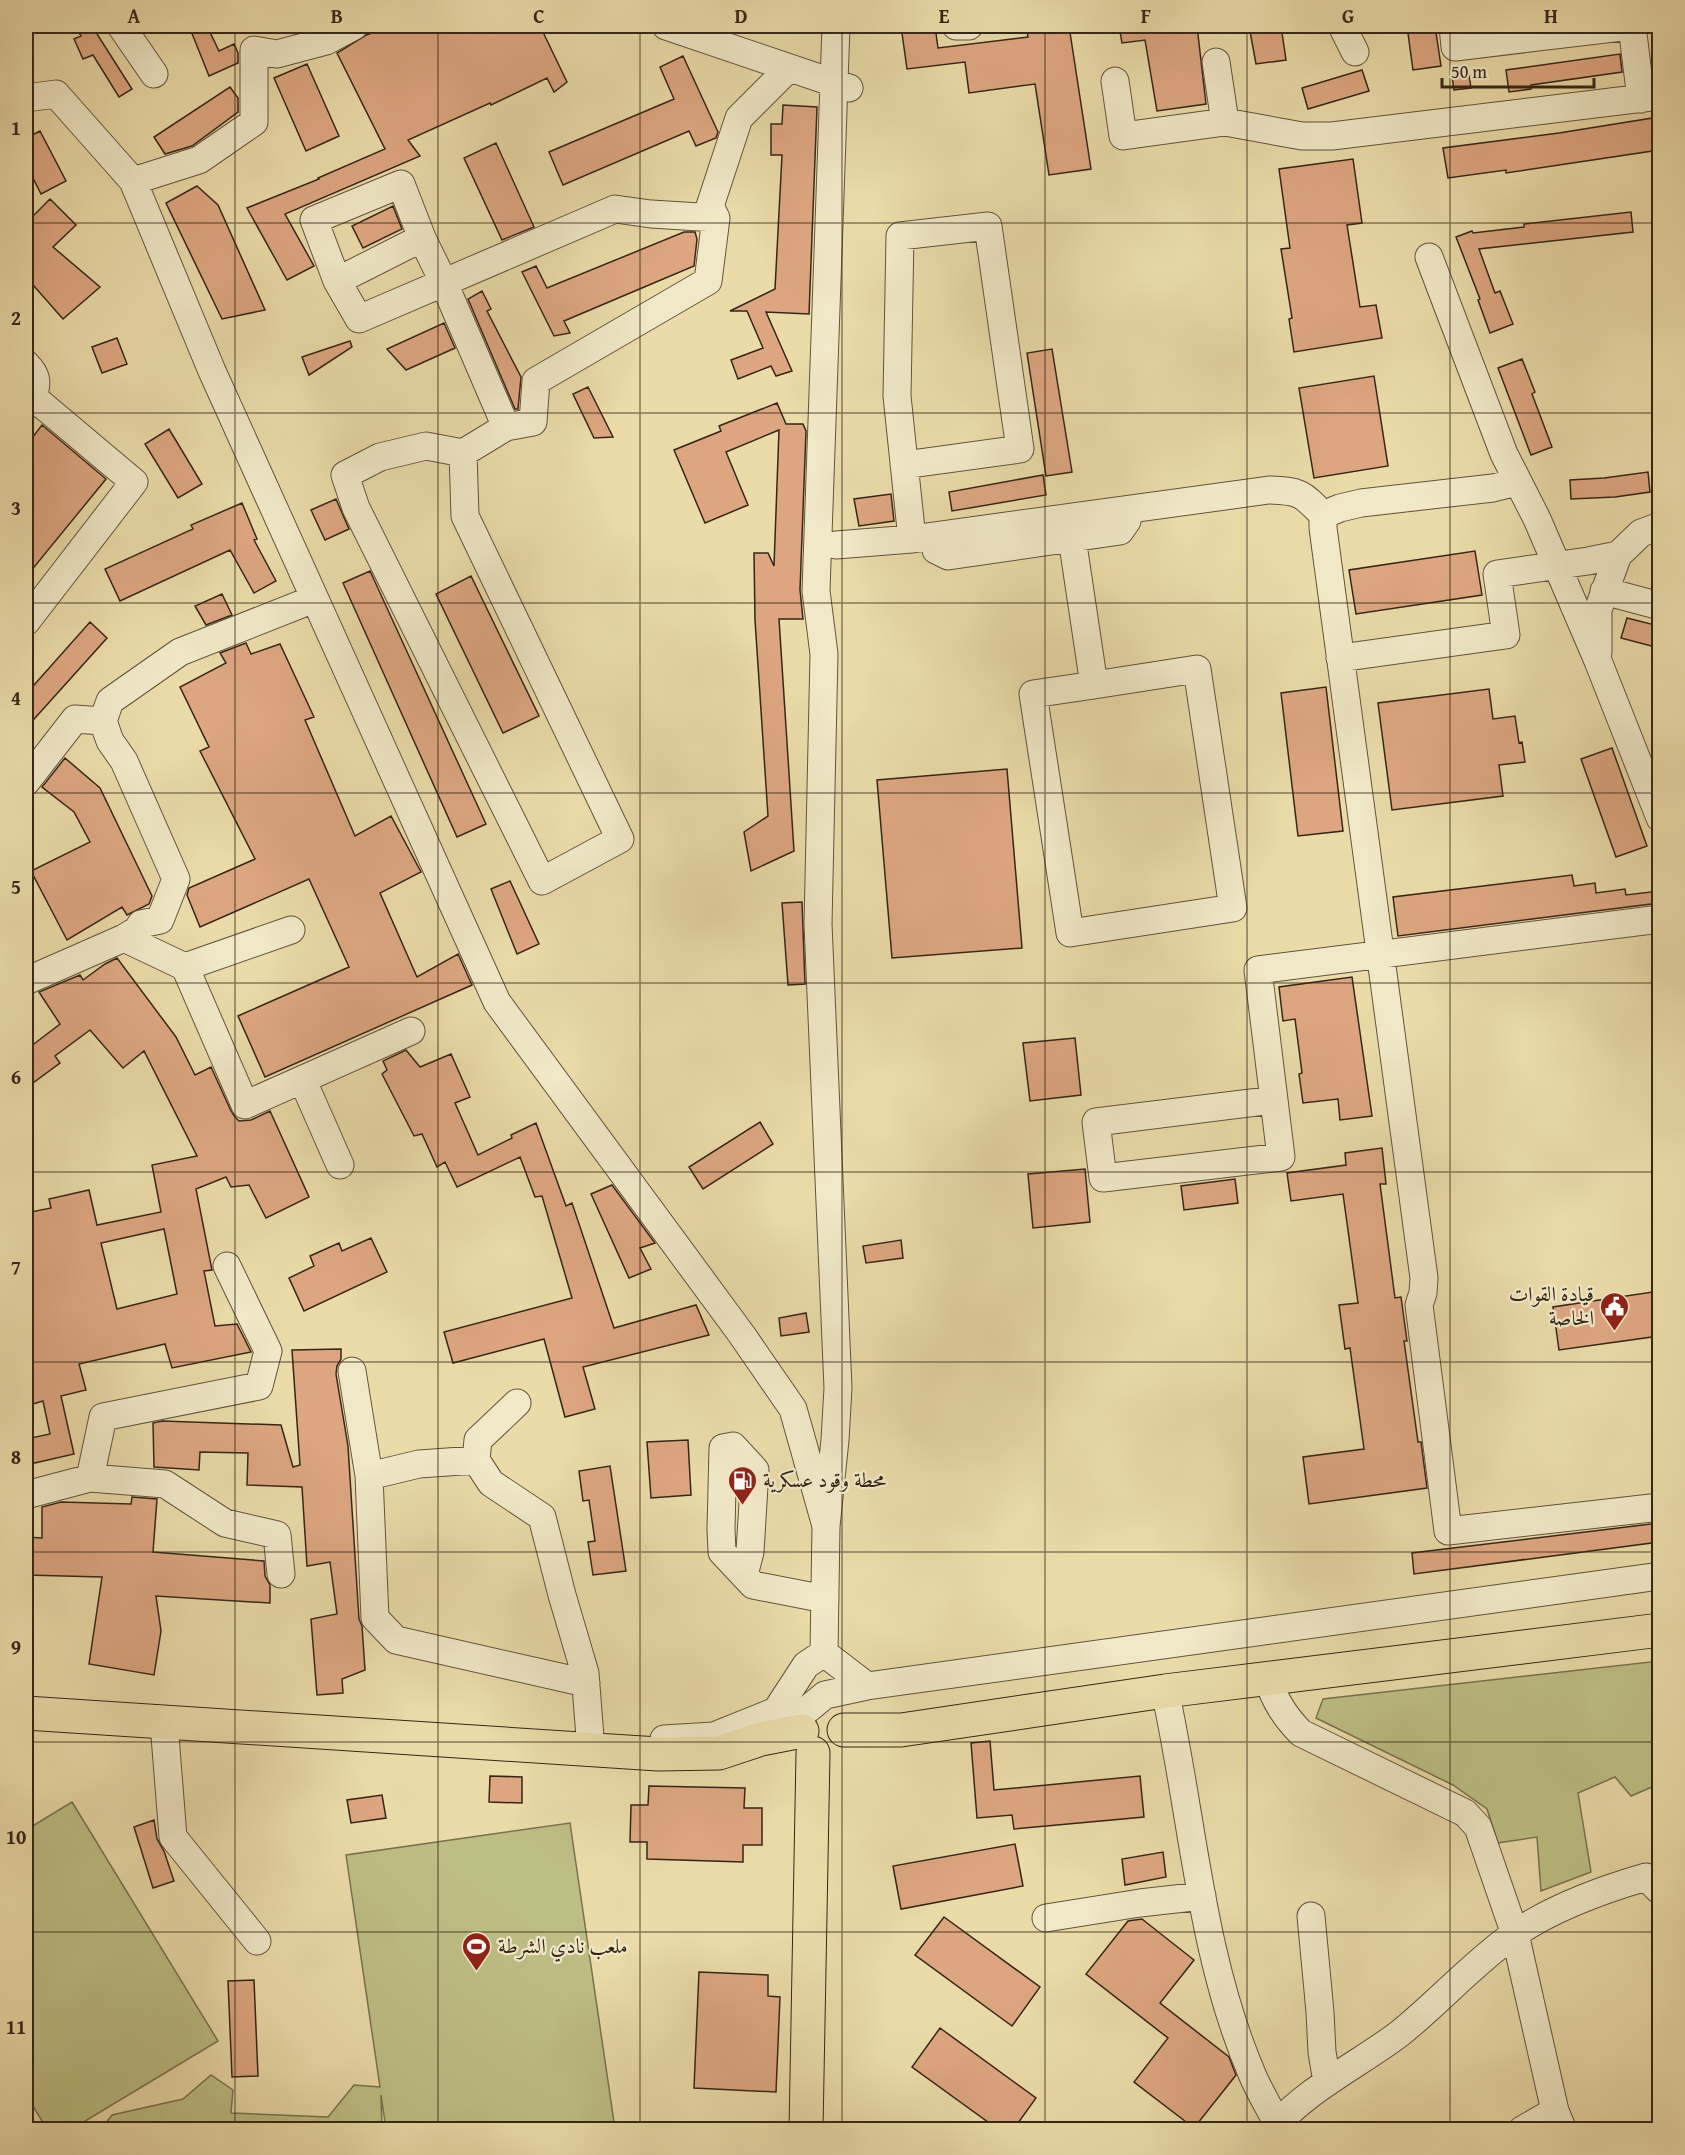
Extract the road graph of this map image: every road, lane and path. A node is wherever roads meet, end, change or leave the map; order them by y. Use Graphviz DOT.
graph roads {
  1 [pos="121,26"];
  2 [pos="354,26"];
  3 [pos="666,26"];
  4 [pos="836,26"];
  5 [pos="855,26"];
  6 [pos="956,26"];
  7 [pos="969,26"];
  8 [pos="1341,26"];
  9 [pos="1453,26"];
  10 [pos="1631,26"];
  11 [pos="1355,52"];
  12 [pos="1216,62"];
  13 [pos="788,69"];
  14 [pos="154,74"];
  15 [pos="1115,81"];
  16 [pos="843,86"];
  17 [pos="26,98"];
  18 [pos="1650,98"];
  19 [pos="1225,122"];
  20 [pos="133,182"];
  21 [pos="716,218"];
  22 [pos="422,238"];
  23 [pos="1430,258"];
  24 [pos="337,281"];
  25 [pos="444,283"];
  26 [pos="26,364"];
  27 [pos="29,402"];
  28 [pos="506,427"];
  29 [pos="463,453"];
  30 [pos="904,465"];
  31 [pos="1517,482"];
  32 [pos="1124,510"];
  33 [pos="1323,515"];
  34 [pos="1659,526"];
  35 [pos="923,537"];
  36 [pos="1072,538"];
  37 [pos="836,545"];
  38 [pos="1618,555"];
  39 [pos="1557,566"];
  40 [pos="1604,591"];
  41 [pos="314,599"];
  42 [pos="1659,606"];
  43 [pos="26,622"];
  44 [pos="824,654"];
  45 [pos="1340,658"];
  46 [pos="1598,661"];
  47 [pos="1094,684"];
  48 [pos="104,721"];
  49 [pos="26,782"];
  50 [pos="1659,818"];
  51 [pos="1659,920"];
  52 [pos="291,930"];
  53 [pos="124,938"];
  54 [pos="1381,955"];
  55 [pos="185,967"];
  56 [pos="26,981"];
  57 [pos="411,1031"];
  58 [pos="303,1081"];
  59 [pos="1274,1100"];
  60 [pos="340,1165"];
  61 [pos="227,1266"];
  62 [pos="352,1371"];
  63 [pos="517,1403"];
  64 [pos="476,1460"];
  65 [pos="369,1476"];
  66 [pos="90,1478"];
  67 [pos="26,1495"];
  68 [pos="1659,1507"];
  69 [pos="826,1526"];
  70 [pos="281,1574"];
  71 [pos="744,1575"];
  72 [pos="1659,1576"];
  73 [pos="825,1599"];
  74 [pos="1659,1630"];
  75 [pos="825,1653"];
  76 [pos="1267,1678"];
  77 [pos="586,1683"];
  78 [pos="867,1686"];
  79 [pos="1165,1691"];
  80 [pos="26,1713"];
  81 [pos="164,1723"];
  82 [pos="809,1731"];
  83 [pos="591,1750"];
  84 [pos="1659,1891"];
  85 [pos="1202,1896"];
  86 [pos="1311,1916"];
  87 [pos="1046,1918"];
  88 [pos="1515,1934"];
  89 [pos="257,1941"];
  90 [pos="1327,2082"];
  91 [pos="1559,2120"];
  92 [pos="1274,2126"];
  93 [pos="806,2130"];
  94 [pos="824,2130"];
  95 [pos="1522,2130"];
  1 -- 14 [label="street"];
  2 -- 20 [label="street"];
  3 -- 13 [label="street"];
  4 -- 16 [label="street"];
  5 -- 16 [label="street"];
  6 -- 7 [label="street"];
  8 -- 11 [label="street"];
  9 -- 10 [label="street"];
  10 -- 18 [label="street"];
  12 -- 19 [label="street"];
  13 -- 16 [label="street"];
  13 -- 21 [label="street"];
  15 -- 19 [label="street"];
  16 -- 37 [label="street"];
  16 -- 44 [label="street"];
  17 -- 20 [label="street"];
  18 -- 19 [label="street"];
  20 -- 41 [label="street"];
  21 -- 25 [label="street"];
  21 -- 28 [label="street"];
  22 -- 24 [label="street"];
  22 -- 24 [label="street"];
  22 -- 25 [label="street"];
  23 -- 31 [label="street"];
  24 -- 25 [label="street"];
  25 -- 28 [label="street"];
  26 -- 27 [label="street"];
  27 -- 43 [label="street"];
  28 -- 29 [label="street"];
  29 -- 29 [label="street"];
  30 -- 30 [label="street"];
  30 -- 35 [label="street"];
  31 -- 33 [label="street"];
  31 -- 39 [label="street"];
  32 -- 33 [label="street"];
  32 -- 35 [label="street"];
  32 -- 36 [label="street"];
  33 -- 45 [label="street"];
  34 -- 38 [label="street"];
  35 -- 36 [label="street"];
  35 -- 37 [label="street"];
  36 -- 47 [label="street"];
  37 -- 44 [label="street"];
  38 -- 39 [label="street"];
  38 -- 40 [label="street"];
  39 -- 45 [label="street"];
  39 -- 46 [label="street"];
  40 -- 42 [label="street"];
  40 -- 46 [label="street"];
  41 -- 48 [label="street"];
  41 -- 69 [label="street"];
  44 -- 69 [label="street"];
  45 -- 54 [label="street"];
  46 -- 50 [label="street"];
  47 -- 47 [label="street"];
  48 -- 49 [label="street"];
  48 -- 53 [label="street"];
  51 -- 54 [label="street"];
  52 -- 55 [label="street"];
  53 -- 55 [label="street"];
  53 -- 56 [label="street"];
  54 -- 59 [label="street"];
  54 -- 68 [label="street"];
  55 -- 58 [label="street"];
  57 -- 58 [label="street"];
  58 -- 60 [label="street"];
  59 -- 59 [label="street"];
  61 -- 66 [label="street"];
  62 -- 65 [label="street"];
  63 -- 64 [label="street"];
  64 -- 65 [label="street"];
  64 -- 77 [label="street"];
  65 -- 77 [label="street"];
  66 -- 67 [label="street"];
  66 -- 70 [label="street"];
  69 -- 73 [label="street"];
  71 -- 73 [label="street"];
  72 -- 78 [label="street"];
  73 -- 75 [label="street"];
  74 -- 76 [label="main road"];
  75 -- 78 [label="street"];
  75 -- 82 [label="street"];
  76 -- 79 [label="main road"];
  76 -- 88 [label="street"];
  77 -- 83 [label="street"];
  78 -- 82 [label="street"];
  79 -- 82 [label="main road"];
  79 -- 85 [label="street"];
  80 -- 81 [label="main road"];
  81 -- 83 [label="main road"];
  81 -- 89 [label="street"];
  82 -- 83 [label="main road"];
  82 -- 93 [label="main road"];
  82 -- 94 [label="main road"];
  84 -- 88 [label="street"];
  85 -- 87 [label="street"];
  85 -- 92 [label="street"];
  86 -- 90 [label="street"];
  88 -- 90 [label="street"];
  88 -- 91 [label="street"];
  90 -- 92 [label="street"];
  91 -- 95 [label="street"];
}
